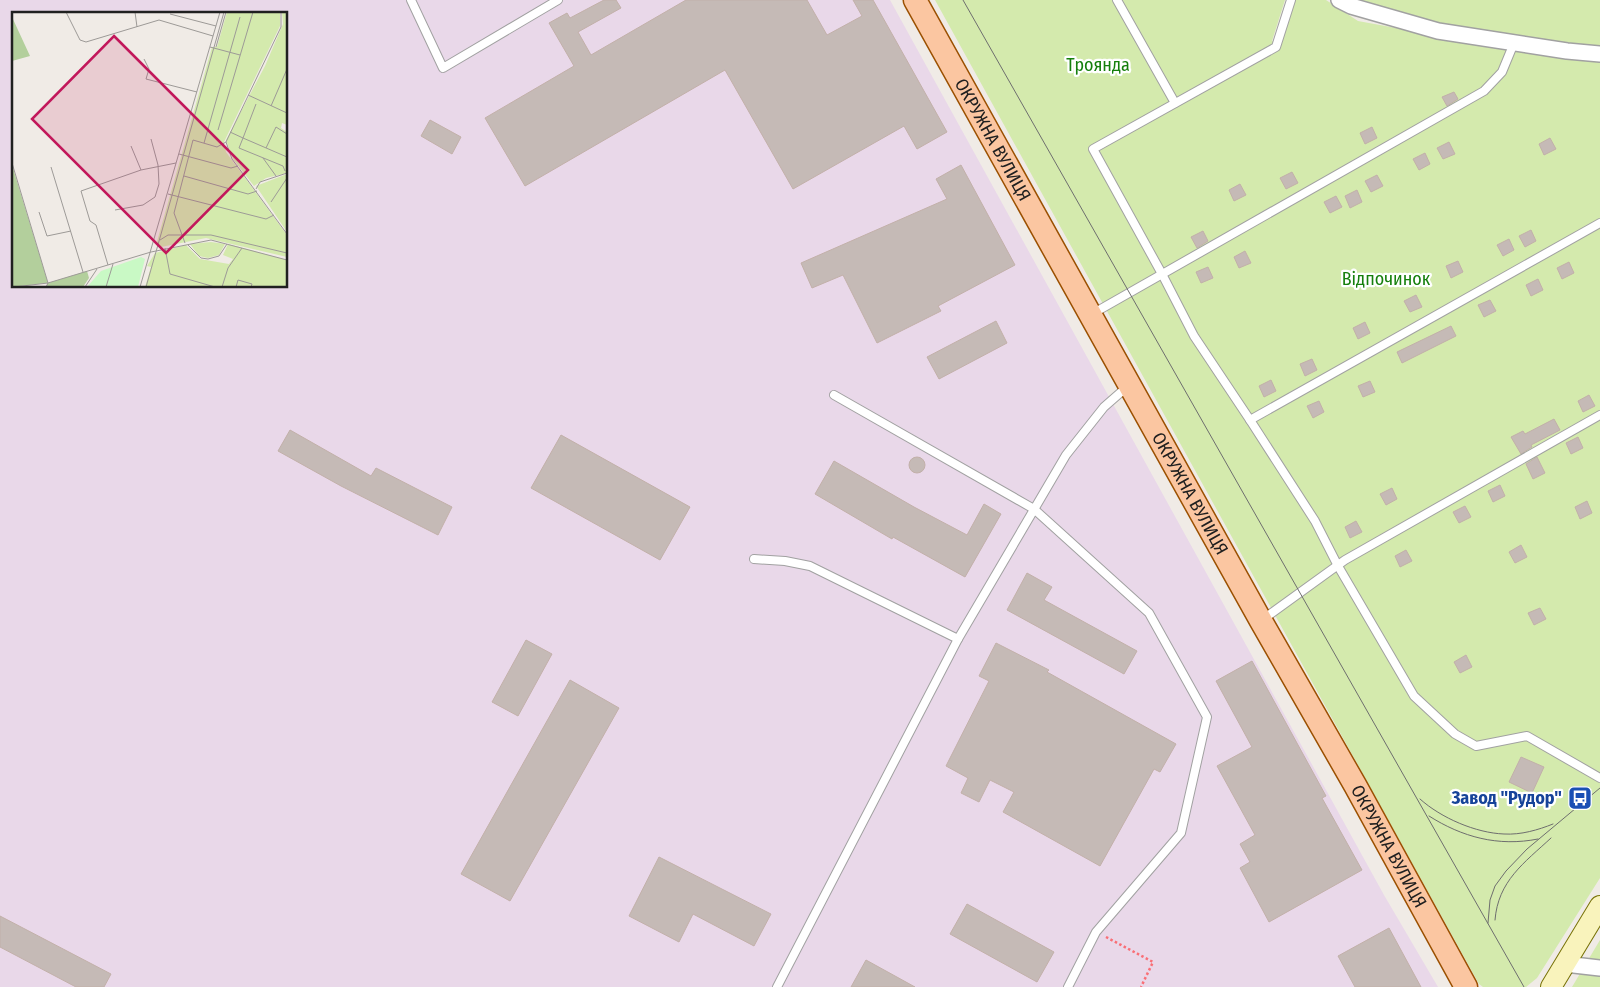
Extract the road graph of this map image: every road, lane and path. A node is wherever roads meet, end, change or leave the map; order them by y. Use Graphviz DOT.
graph roads {
  1 [pos="411,0"];
  2 [pos="558,0"];
  3 [pos="915,0"];
  4 [pos="1117,0"];
  5 [pos="1291,0"];
  6 [pos="1339,0"];
  7 [pos="1514,43"];
  8 [pos="1600,54"];
  9 [pos="1175,103"];
  10 [pos="1600,223"];
  11 [pos="1162,274"];
  12 [pos="1090,315"];
  13 [pos="1129,385"];
  14 [pos="834,395"];
  15 [pos="1600,415"];
  16 [pos="1250,420"];
  17 [pos="1034,509"];
  18 [pos="754,559"];
  19 [pos="1338,566"];
  20 [pos="1261,621"];
  21 [pos="958,639"];
  22 [pos="1600,778"];
  23 [pos="1600,906"];
  24 [pos="1096,932"];
  25 [pos="1565,964"];
  26 [pos="1600,968"];
  27 [pos="777,987"];
  28 [pos="1068,987"];
  29 [pos="1141,987"];
  30 [pos="1466,987"];
  31 [pos="1552,987"];
  1 -- 2 [label="lane"];
  3 -- 12 [label="main road, ОКРУЖНА ВУЛИЦЯ"];
  4 -- 9 [label="lane"];
  5 -- 9 [label="lane"];
  6 -- 7 [label="street"];
  7 -- 8 [label="street"];
  7 -- 11 [label="lane"];
  9 -- 11 [label="lane"];
  10 -- 16 [label="lane"];
  11 -- 12 [label="lane"];
  11 -- 16 [label="lane"];
  12 -- 13 [label="main road, ОКРУЖНА ВУЛИЦЯ"];
  13 -- 17 [label="lane"];
  13 -- 20 [label="main road, ОКРУЖНА ВУЛИЦЯ"];
  14 -- 17 [label="lane"];
  15 -- 19 [label="lane"];
  16 -- 19 [label="lane"];
  17 -- 21 [label="lane"];
  17 -- 24 [label="lane"];
  18 -- 21 [label="lane"];
  19 -- 20 [label="lane"];
  19 -- 22 [label="lane"];
  20 -- 30 [label="main road, ОКРУЖНА ВУЛИЦЯ"];
  21 -- 27 [label="lane"];
  23 -- 25 [label="main road"];
  24 -- 28 [label="lane"];
  24 -- 29 [label="path"];
  25 -- 26 [label="street"];
  25 -- 31 [label="main road"];
}
